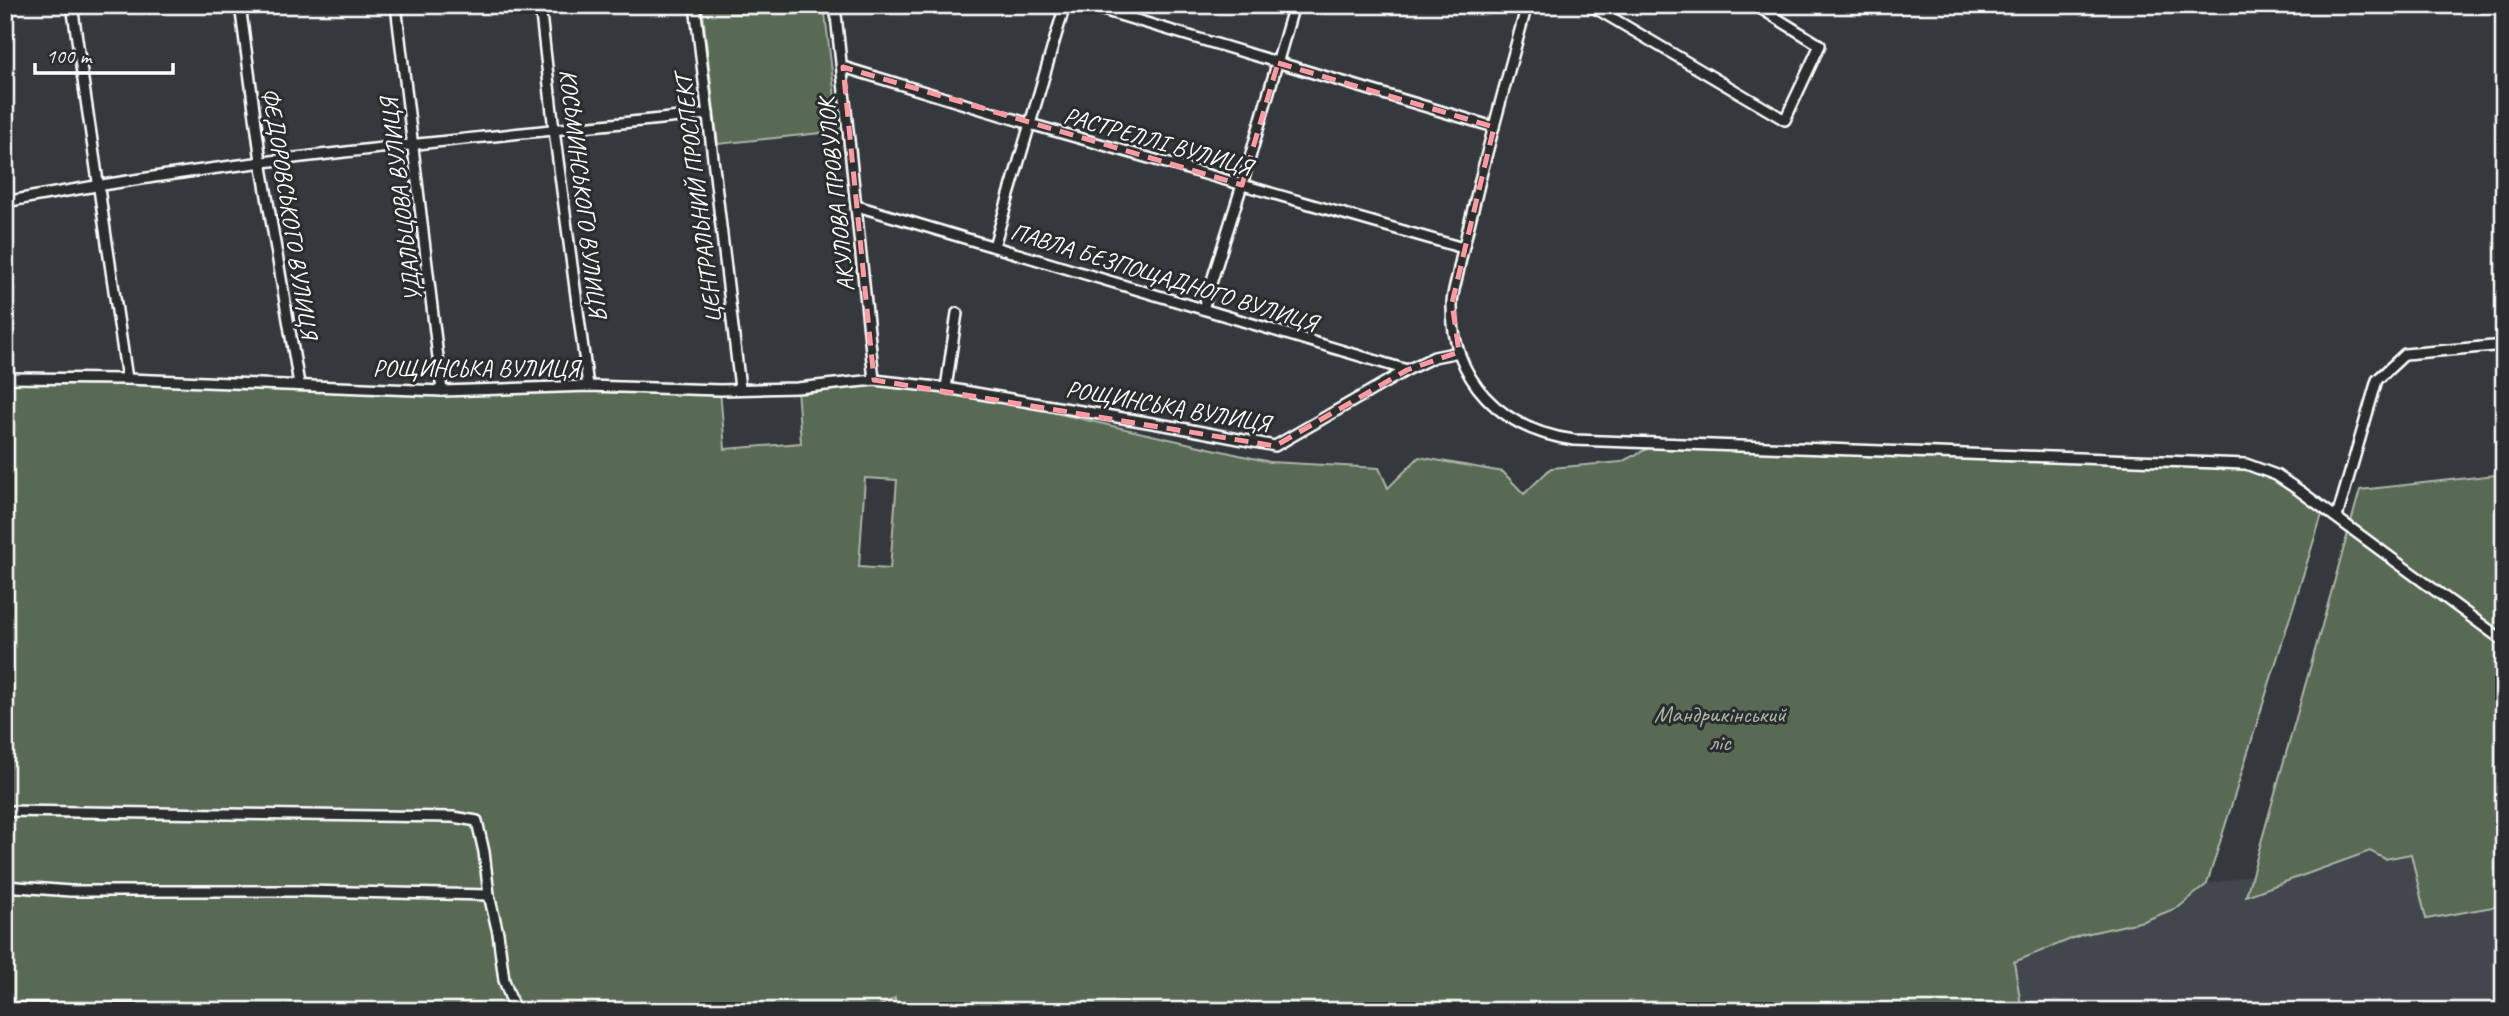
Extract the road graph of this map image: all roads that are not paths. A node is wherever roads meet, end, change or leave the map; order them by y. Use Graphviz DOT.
graph roads {
  1 [pos="72,5"];
  2 [pos="240,5"];
  3 [pos="396,5"];
  4 [pos="540,5"];
  5 [pos="695,5"];
  6 [pos="835,5"];
  7 [pos="1065,5"];
  8 [pos="1086,5"];
  9 [pos="1294,5"];
  10 [pos="1527,5"];
  11 [pos="1590,5"];
  12 [pos="1755,5"];
  13 [pos="1278,63"];
  14 [pos="843,67"];
  15 [pos="708,114"];
  16 [pos="1030,124"];
  17 [pos="1494,127"];
  18 [pos="554,130"];
  19 [pos="414,145"];
  20 [pos="261,161"];
  21 [pos="99,184"];
  22 [pos="1242,185"];
  23 [pos="5,202"];
  24 [pos="857,205"];
  25 [pos="993,246"];
  26 [pos="1463,248"];
  27 [pos="1203,309"];
  28 [pos="957,313"];
  29 [pos="2504,345"];
  30 [pos="1459,352"];
  31 [pos="5,356"];
  32 [pos="1407,370"];
  33 [pos="7,378"];
  34 [pos="127,379"];
  35 [pos="874,380"];
  36 [pos="299,384"];
  37 [pos="588,386"];
  38 [pos="740,388"];
  39 [pos="946,388"];
  40 [pos="442,391"];
  41 [pos="2337,517"];
  42 [pos="2504,640"];
  43 [pos="5,811"];
  44 [pos="5,886"];
  45 [pos="489,895"];
  46 [pos="5,1008"];
  47 [pos="171,1010"];
  48 [pos="251,1011"];
  49 [pos="515,1011"];
  1 -- 21 [label="street"];
  2 -- 20 [label="street, ФЕДОРОВСЬКОГО ВУЛИЦЯ"];
  3 -- 19 [label="street, УДАЛЬЦОВА ВУЛИЦЯ"];
  4 -- 18 [label="street, КОСЬМИНСЬКОГО ВУЛИЦЯ"];
  5 -- 15 [label="street, ЦЕНТРАЛЬНИЙ ПРОСПЕКТ"];
  6 -- 14 [label="street, АКУЛОВА ПРОВУЛОК"];
  7 -- 16 [label="street"];
  8 -- 13 [label="street"];
  9 -- 13 [label="street"];
  10 -- 17 [label="street"];
  11 -- 12 [label="street"];
  13 -- 17 [label="street"];
  13 -- 22 [label="street"];
  14 -- 16 [label="street, РАСТРЕЛЛІ ВУЛИЦЯ"];
  14 -- 24 [label="street, АКУЛОВА ПРОВУЛОК"];
  15 -- 18 [label="street"];
  15 -- 38 [label="street, ЦЕНТРАЛЬНИЙ ПРОСПЕКТ"];
  16 -- 22 [label="street, РАСТРЕЛЛІ ВУЛИЦЯ"];
  16 -- 25 [label="street"];
  17 -- 26 [label="street"];
  18 -- 19 [label="street"];
  18 -- 37 [label="street, КОСЬМИНСЬКОГО ВУЛИЦЯ"];
  19 -- 20 [label="street"];
  19 -- 40 [label="street, УДАЛЬЦОВА ВУЛИЦЯ"];
  20 -- 21 [label="street"];
  20 -- 36 [label="street, ФЕДОРОВСЬКОГО ВУЛИЦЯ"];
  21 -- 23 [label="street"];
  21 -- 34 [label="street"];
  22 -- 26 [label="street, РАСТРЕЛЛІ ВУЛИЦЯ"];
  22 -- 27 [label="street"];
  24 -- 25 [label="street, ПАВЛА БЕЗПОЩАДНОГО ВУЛИЦЯ"];
  24 -- 35 [label="street, АКУЛОВА ПРОВУЛОК"];
  25 -- 27 [label="street, ПАВЛА БЕЗПОЩАДНОГО ВУЛИЦЯ"];
  26 -- 30 [label="street"];
  27 -- 32 [label="street, ПАВЛА БЕЗПОЩАДНОГО ВУЛИЦЯ"];
  28 -- 39 [label="street"];
  29 -- 41 [label="street"];
  30 -- 32 [label="street"];
  30 -- 41 [label="street"];
  31 -- 33 [label="street"];
  32 -- 39 [label="street, РОЩИНСЬКА ВУЛИЦЯ"];
  33 -- 34 [label="street, РОЩИНСЬКА ВУЛИЦЯ"];
  34 -- 36 [label="street, РОЩИНСЬКА ВУЛИЦЯ"];
  35 -- 38 [label="street, РОЩИНСЬКА ВУЛИЦЯ"];
  35 -- 39 [label="street, РОЩИНСЬКА ВУЛИЦЯ"];
  36 -- 40 [label="street, РОЩИНСЬКА ВУЛИЦЯ"];
  37 -- 38 [label="street, РОЩИНСЬКА ВУЛИЦЯ"];
  37 -- 40 [label="street, РОЩИНСЬКА ВУЛИЦЯ"];
  41 -- 42 [label="street"];
  43 -- 45 [label="street"];
  44 -- 45 [label="street"];
  45 -- 49 [label="street"];
  46 -- 47 [label="street"];
  47 -- 48 [label="street"];
}
